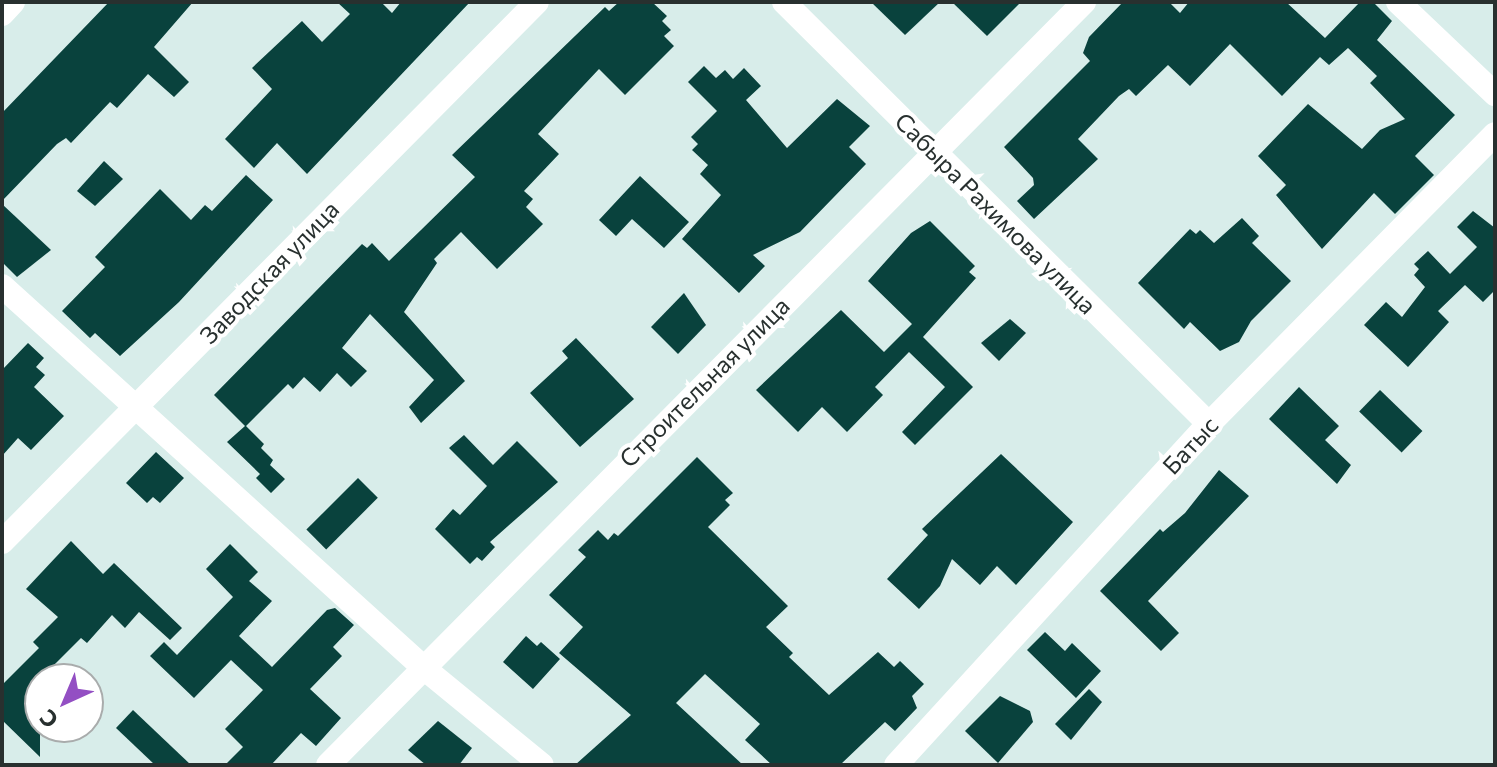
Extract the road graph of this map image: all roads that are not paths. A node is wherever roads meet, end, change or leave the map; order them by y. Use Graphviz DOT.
graph roads {
  1 [pos="13,2"];
  2 [pos="537,2"];
  3 [pos="784,2"];
  4 [pos="1084,2"];
  5 [pos="1398,2"];
  6 [pos="2,14"];
  7 [pos="1495,94"];
  8 [pos="1495,134"];
  9 [pos="934,152"];
  10 [pos="2,286"];
  11 [pos="137,406"];
  12 [pos="1209,424"];
  13 [pos="2,542"];
  14 [pos="425,669"];
  15 [pos="328,765"];
  16 [pos="542,765"];
  17 [pos="896,765"];
  1 -- 6 [label="street"];
  2 -- 11 [label="street, Заводская улица"];
  3 -- 9 [label="street, Сабыра Рахимова улица"];
  4 -- 9 [label="street, Строительная улица"];
  5 -- 7 [label="street"];
  8 -- 12 [label="street, Батыс"];
  9 -- 12 [label="street, Сабыра Рахимова улица"];
  9 -- 14 [label="street, Строительная улица"];
  10 -- 11 [label="street"];
  11 -- 13 [label="street, Заводская улица"];
  11 -- 14 [label="street"];
  12 -- 17 [label="street, Батыс"];
  14 -- 15 [label="street, Строительная улица"];
  14 -- 16 [label="street"];
}
